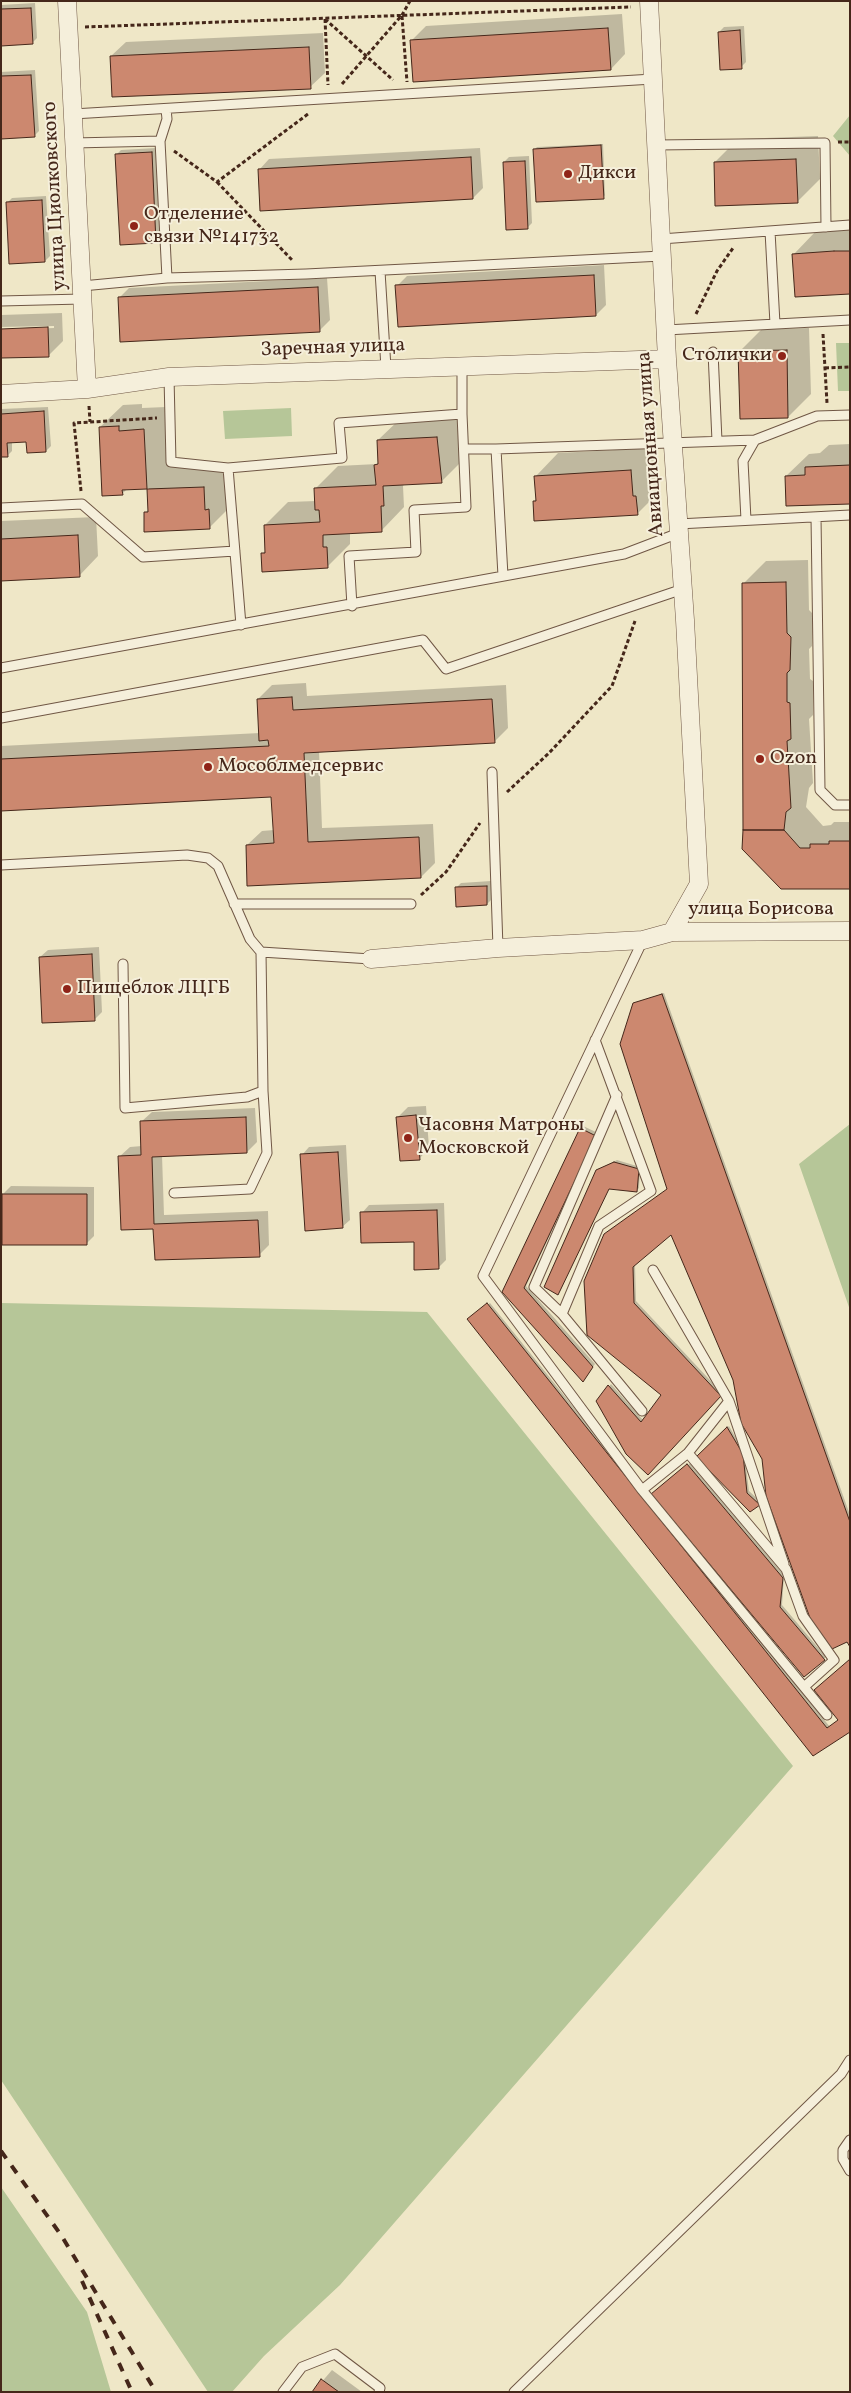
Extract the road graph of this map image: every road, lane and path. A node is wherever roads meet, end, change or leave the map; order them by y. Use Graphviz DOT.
graph roads {
  1 [pos="67,1"];
  2 [pos="410,1"];
  3 [pos="649,4"];
  4 [pos="402,15"];
  5 [pos="325,18"];
  6 [pos="68,27"];
  7 [pos="653,79"];
  8 [pos="408,94"];
  9 [pos="329,99"];
  10 [pos="166,109"];
  11 [pos="73,114"];
  12 [pos="160,141"];
  13 [pos="74,143"];
  14 [pos="656,145"];
  15 [pos="217,182"];
  16 [pos="850,225"];
  17 [pos="826,227"];
  18 [pos="770,231"];
  19 [pos="743,233"];
  20 [pos="662,247"];
  21 [pos="380,271"];
  22 [pos="306,274"];
  23 [pos="167,278"];
  24 [pos="82,293"];
  25 [pos="1,301"];
  26 [pos="850,320"];
  27 [pos="822,321"];
  28 [pos="775,324"];
  29 [pos="689,328"];
  30 [pos="666,330"];
  31 [pos="713,352"];
  32 [pos="667,359"];
  33 [pos="462,366"];
  34 [pos="850,367"];
  35 [pos="386,368"];
  36 [pos="825,368"];
  37 [pos="169,378"];
  38 [pos="87,389"];
  39 [pos="1,394"];
  40 [pos="462,414"];
  41 [pos="828,415"];
  42 [pos="850,415"];
  43 [pos="170,418"];
  44 [pos="755,440"];
  45 [pos="716,441"];
  46 [pos="673,442"];
  47 [pos="464,449"];
  48 [pos="496,449"];
  49 [pos="228,468"];
  50 [pos="82,504"];
  51 [pos="1,508"];
  52 [pos="850,515"];
  53 [pos="816,517"];
  54 [pos="746,520"];
  55 [pos="679,528"];
  56 [pos="236,551"];
  57 [pos="503,576"];
  58 [pos="683,590"];
  59 [pos="352,606"];
  60 [pos="640,618"];
  61 [pos="242,626"];
  62 [pos="1,668"];
  63 [pos="1,718"];
  64 [pos="492,772"];
  65 [pos="494,803"];
  66 [pos="850,805"];
  67 [pos="1,865"];
  68 [pos="234,904"];
  69 [pos="411,904"];
  70 [pos="850,931"];
  71 [pos="672,932"];
  72 [pos="643,940"];
  73 [pos="498,948"];
  74 [pos="261,952"];
  75 [pos="371,959"];
  76 [pos="123,964"];
  77 [pos="595,1040"];
  78 [pos="263,1091"];
  79 [pos="617,1095"];
  80 [pos="174,1193"];
  81 [pos="653,1270"];
  82 [pos="562,1314"];
  83 [pos="729,1401"];
  84 [pos="642,1410"];
  85 [pos="688,1453"];
  86 [pos="642,1490"];
  87 [pos="786,1569"];
  88 [pos="804,1687"];
  89 [pos="826,1715"];
  90 [pos="850,2060"];
  91 [pos="850,2140"];
  92 [pos="850,2171"];
  93 [pos="283,2392"];
  94 [pos="378,2392"];
  95 [pos="514,2392"];
  1 -- 6 [label="street, улица Циолковского"];
  2 -- 4 [label="path"];
  3 -- 4 [label="path"];
  3 -- 7 [label="street, Авиационная улица"];
  4 -- 5 [label="path"];
  4 -- 8 [label="path"];
  5 -- 6 [label="path"];
  5 -- 8 [label="path"];
  5 -- 9 [label="path"];
  6 -- 11 [label="street, улица Циолковского"];
  7 -- 8 [label="lane"];
  7 -- 14 [label="street, Авиационная улица"];
  8 -- 9 [label="lane"];
  9 -- 10 [label="lane"];
  10 -- 11 [label="lane"];
  10 -- 12 [label="lane"];
  11 -- 13 [label="street, улица Циолковского"];
  12 -- 13 [label="lane"];
  12 -- 23 [label="lane"];
  13 -- 24 [label="street, улица Циолковского"];
  14 -- 17 [label="lane"];
  14 -- 20 [label="street, Авиационная улица"];
  15 -- 22 [label="path"];
  16 -- 17 [label="lane"];
  17 -- 18 [label="lane"];
  18 -- 19 [label="lane"];
  18 -- 28 [label="lane"];
  19 -- 20 [label="lane"];
  19 -- 29 [label="path"];
  20 -- 21 [label="lane"];
  20 -- 30 [label="street, Авиационная улица"];
  21 -- 22 [label="lane"];
  21 -- 35 [label="lane"];
  22 -- 23 [label="lane"];
  23 -- 24 [label="lane"];
  24 -- 25 [label="lane"];
  24 -- 38 [label="street, улица Циолковского"];
  26 -- 27 [label="lane"];
  27 -- 28 [label="lane"];
  27 -- 36 [label="path"];
  28 -- 29 [label="lane"];
  29 -- 30 [label="lane"];
  30 -- 32 [label="street, Авиационная улица"];
  31 -- 45 [label="lane"];
  32 -- 33 [label="street, Заречная улица"];
  32 -- 46 [label="street, Авиационная улица"];
  33 -- 35 [label="street, Заречная улица"];
  33 -- 40 [label="lane"];
  34 -- 36 [label="path"];
  35 -- 37 [label="street, Заречная улица"];
  36 -- 41 [label="path"];
  37 -- 38 [label="street, Заречная улица"];
  37 -- 43 [label="lane"];
  38 -- 39 [label="street, Заречная улица"];
  40 -- 47 [label="lane"];
  40 -- 49 [label="lane"];
  41 -- 42 [label="lane"];
  41 -- 44 [label="lane"];
  43 -- 49 [label="lane"];
  43 -- 50 [label="path"];
  44 -- 45 [label="lane"];
  44 -- 54 [label="lane"];
  45 -- 46 [label="lane"];
  46 -- 48 [label="lane"];
  46 -- 55 [label="street, Авиационная улица"];
  47 -- 48 [label="lane"];
  47 -- 59 [label="lane"];
  48 -- 57 [label="lane"];
  49 -- 56 [label="lane"];
  50 -- 51 [label="lane"];
  50 -- 56 [label="lane"];
  52 -- 53 [label="lane"];
  53 -- 54 [label="lane"];
  53 -- 66 [label="lane"];
  54 -- 55 [label="lane"];
  55 -- 57 [label="lane"];
  55 -- 58 [label="street, Авиационная улица"];
  56 -- 61 [label="lane"];
  57 -- 59 [label="lane"];
  58 -- 63 [label="lane"];
  58 -- 71 [label="street, Авиационная улица"];
  59 -- 61 [label="lane"];
  60 -- 65 [label="path"];
  61 -- 62 [label="lane"];
  64 -- 65 [label="lane"];
  65 -- 69 [label="path"];
  65 -- 73 [label="lane"];
  67 -- 68 [label="lane"];
  68 -- 69 [label="lane"];
  68 -- 74 [label="lane"];
  70 -- 71 [label="street, улица Борисова"];
  71 -- 72 [label="street, улица Борисова"];
  72 -- 73 [label="street, улица Борисова"];
  72 -- 77 [label="lane"];
  73 -- 75 [label="street, улица Борисова"];
  74 -- 75 [label="lane"];
  74 -- 78 [label="lane"];
  76 -- 78 [label="lane"];
  77 -- 79 [label="lane"];
  77 -- 86 [label="lane"];
  78 -- 80 [label="lane"];
  79 -- 82 [label="lane"];
  79 -- 82 [label="lane"];
  81 -- 83 [label="lane"];
  82 -- 84 [label="lane"];
  83 -- 85 [label="lane"];
  83 -- 87 [label="lane"];
  85 -- 86 [label="lane"];
  85 -- 87 [label="lane"];
  86 -- 88 [label="lane"];
  87 -- 88 [label="lane"];
  88 -- 89 [label="lane"];
  90 -- 95 [label="lane"];
  91 -- 92 [label="lane"];
  93 -- 94 [label="lane"];
}
